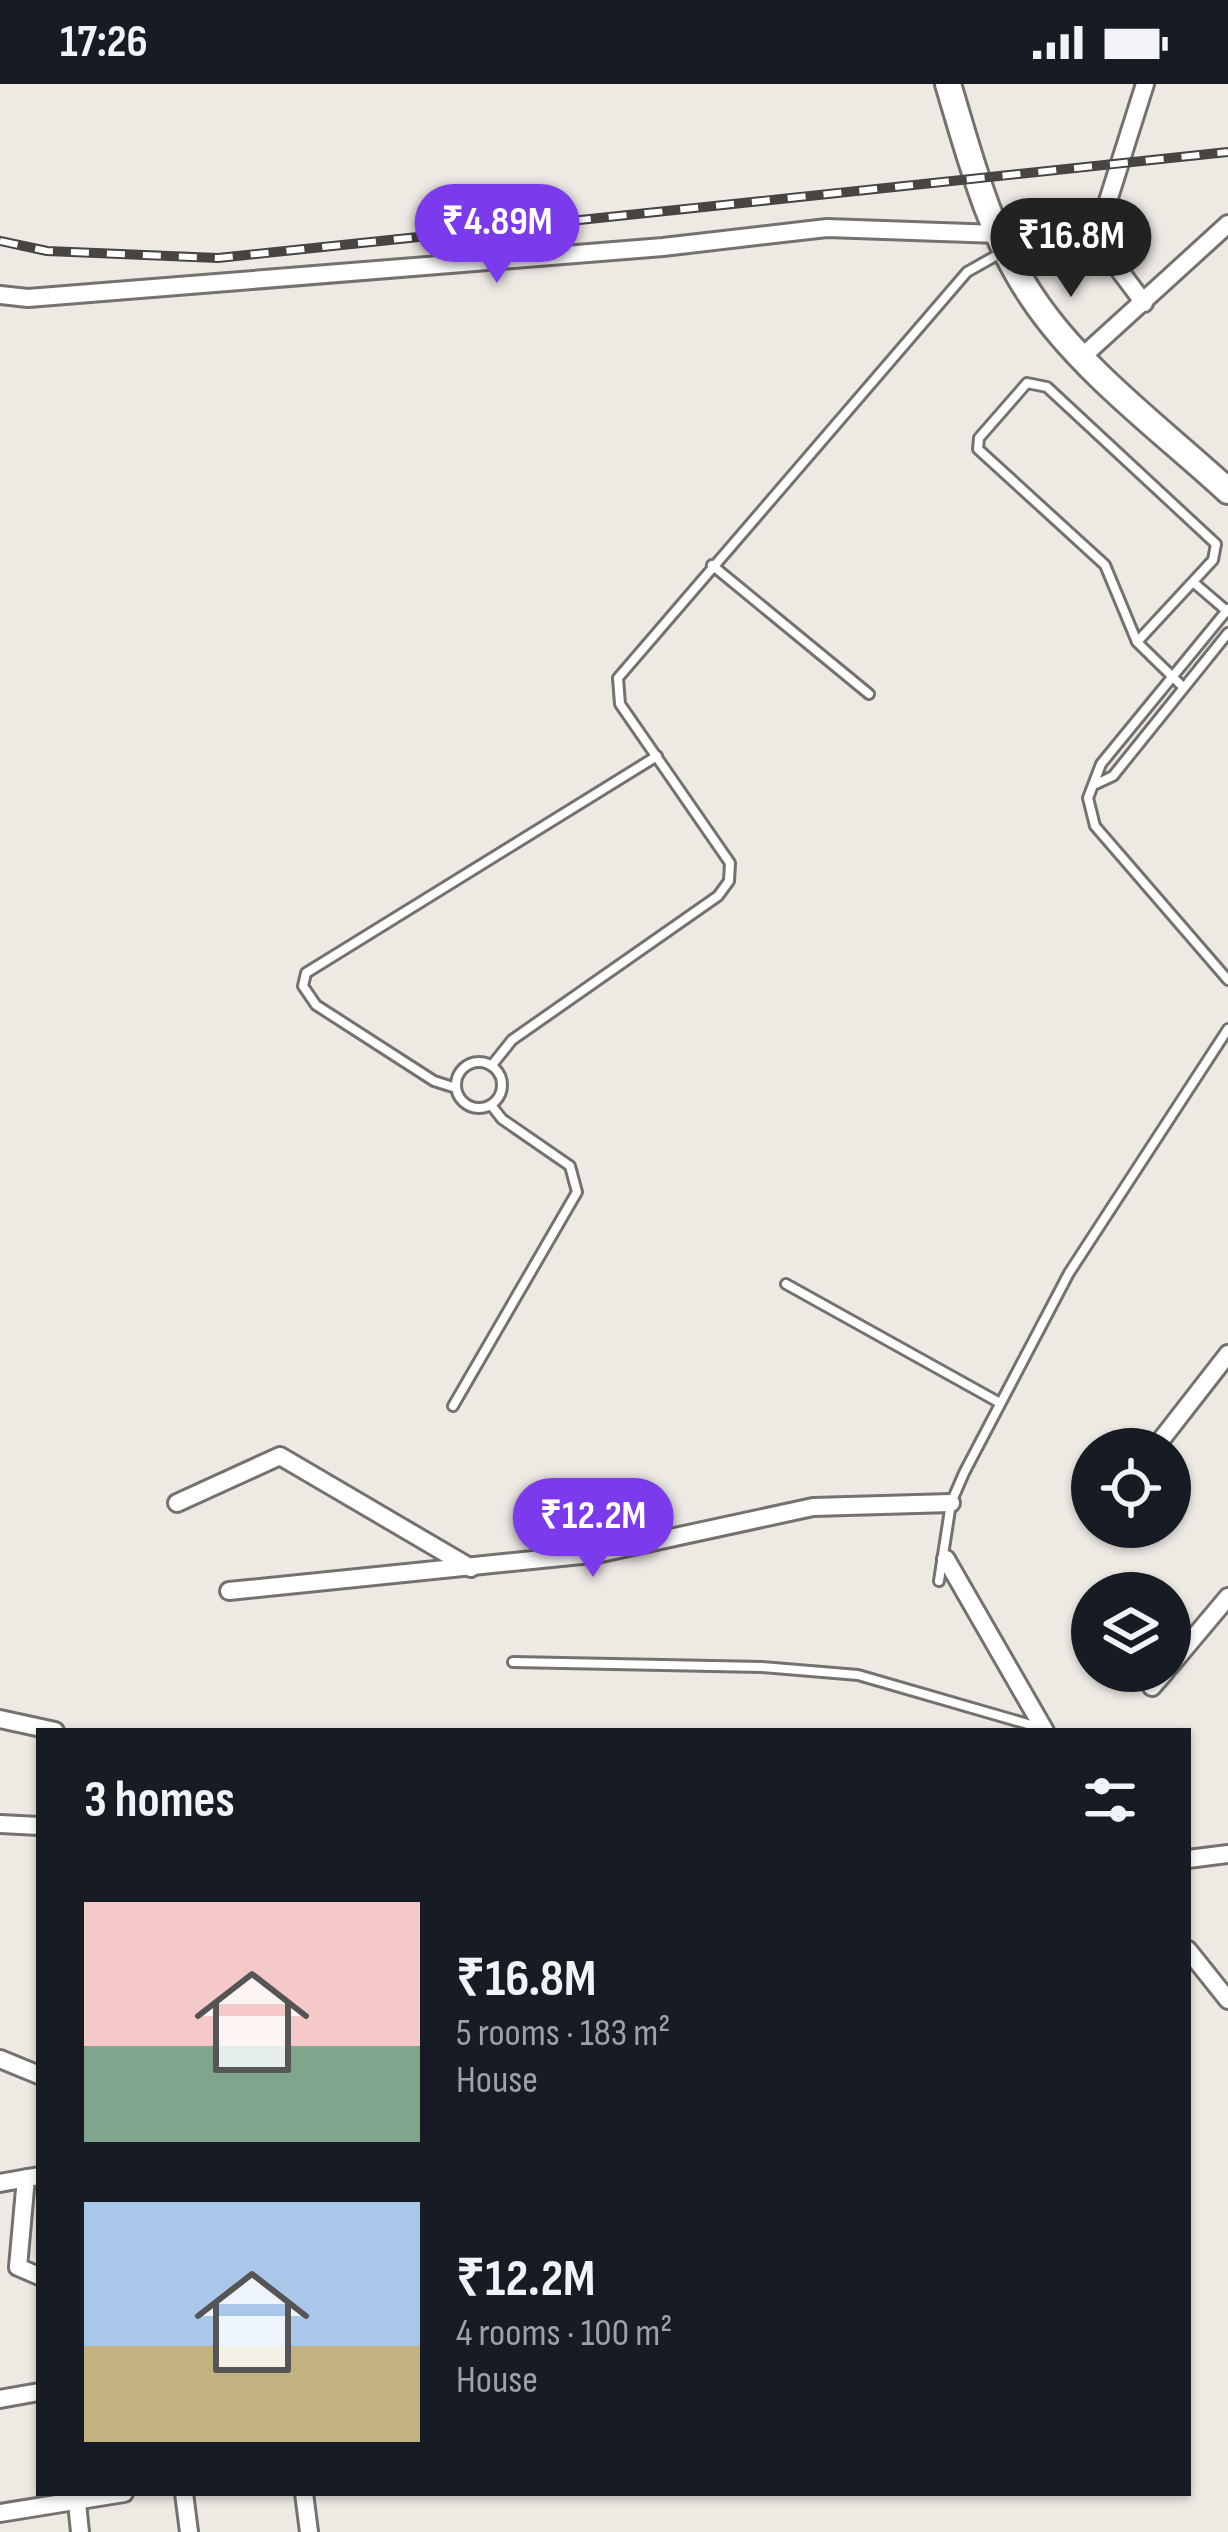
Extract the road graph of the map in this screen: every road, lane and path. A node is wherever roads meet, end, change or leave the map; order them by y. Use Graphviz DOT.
graph roads {
  1 [pos="948,84"];
  2 [pos="1145,84"];
  3 [pos="1228,224"];
  4 [pos="1002,242"];
  5 [pos="0,295"];
  6 [pos="1144,303"];
  7 [pos="1083,356"];
  8 [pos="1228,491"];
  9 [pos="712,565"];
  10 [pos="1193,582"];
  11 [pos="1228,610"];
  12 [pos="1228,632"];
  13 [pos="1137,642"];
  14 [pos="1172,678"];
  15 [pos="1183,687"];
  16 [pos="868,694"];
  17 [pos="657,756"];
  18 [pos="1095,785"];
  19 [pos="1228,980"];
  20 [pos="1228,1029"];
  21 [pos="492,1065"];
  22 [pos="456,1088"];
  23 [pos="491,1105"];
  24 [pos="786,1284"];
  25 [pos="1228,1354"];
  26 [pos="1000,1403"];
  27 [pos="453,1406"];
  28 [pos="1170,1428"];
  29 [pos="177,1503"];
  30 [pos="951,1503"];
  31 [pos="946,1558"];
  32 [pos="472,1569"];
  33 [pos="940,1581"];
  34 [pos="229,1591"];
  35 [pos="1228,1597"];
  36 [pos="1191,1641"];
  37 [pos="514,1662"];
  38 [pos="0,1719"];
  39 [pos="41,1728"];
  40 [pos="1037,1728"];
  41 [pos="1043,1728"];
  42 [pos="0,1824"];
  43 [pos="36,1826"];
  44 [pos="1228,1854"];
  45 [pos="1191,1859"];
  46 [pos="1191,1954"];
  47 [pos="1228,2000"];
  48 [pos="0,2059"];
  49 [pos="36,2074"];
  50 [pos="33,2177"];
  51 [pos="0,2183"];
  52 [pos="36,2275"];
  53 [pos="36,2393"];
  54 [pos="0,2399"];
  55 [pos="184,2496"];
  56 [pos="304,2496"];
  57 [pos="76,2497"];
  58 [pos="0,2513"];
  59 [pos="80,2532"];
  60 [pos="189,2532"];
  61 [pos="309,2532"];
  1 -- 4 [label="main road"];
  2 -- 6 [label="street"];
  3 -- 6 [label="street"];
  4 -- 5 [label="street"];
  4 -- 7 [label="main road"];
  4 -- 9 [label="lane"];
  6 -- 7 [label="street"];
  7 -- 8 [label="main road"];
  9 -- 16 [label="lane"];
  9 -- 17 [label="lane"];
  10 -- 11 [label="lane"];
  10 -- 13 [label="lane"];
  10 -- 13 [label="lane"];
  11 -- 14 [label="lane"];
  12 -- 15 [label="lane"];
  13 -- 14 [label="lane"];
  14 -- 15 [label="lane"];
  14 -- 18 [label="lane"];
  15 -- 18 [label="lane"];
  17 -- 21 [label="lane"];
  17 -- 22 [label="lane"];
  18 -- 19 [label="lane"];
  20 -- 26 [label="lane"];
  21 -- 22 [label="lane"];
  21 -- 23 [label="lane"];
  22 -- 23 [label="lane"];
  23 -- 27 [label="lane"];
  24 -- 26 [label="lane"];
  25 -- 28 [label="street"];
  26 -- 30 [label="lane"];
  29 -- 32 [label="street"];
  30 -- 31 [label="lane"];
  30 -- 32 [label="street"];
  31 -- 33 [label="lane"];
  31 -- 41 [label="street"];
  32 -- 34 [label="street"];
  35 -- 36 [label="street"];
  37 -- 40 [label="lane"];
  38 -- 39 [label="street"];
  42 -- 43 [label="street"];
  44 -- 45 [label="street"];
  46 -- 47 [label="street"];
  48 -- 49 [label="street"];
  50 -- 51 [label="street"];
  50 -- 52 [label="street"];
  53 -- 54 [label="street"];
  55 -- 60 [label="street"];
  56 -- 61 [label="street"];
  57 -- 58 [label="street"];
  57 -- 59 [label="street"];
}
